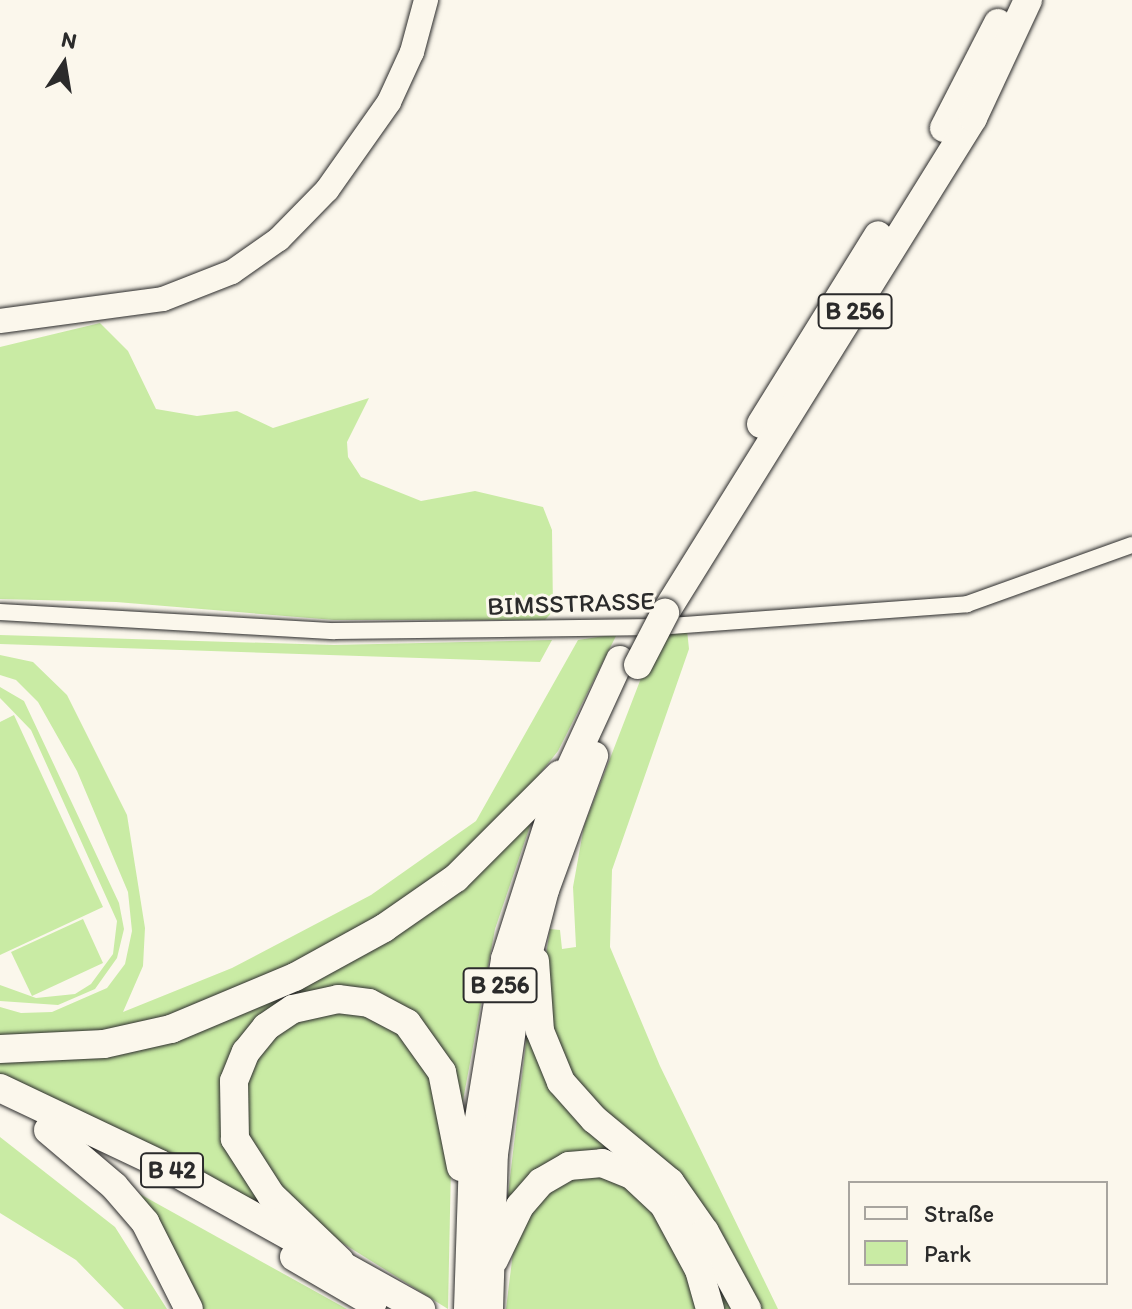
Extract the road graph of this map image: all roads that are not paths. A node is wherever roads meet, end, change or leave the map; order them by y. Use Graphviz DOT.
graph roads {
  1 [pos="426,0"];
  2 [pos="1008,0"];
  3 [pos="1028,0"];
  4 [pos="0,321"];
  5 [pos="1132,545"];
  6 [pos="0,612"];
  7 [pos="655,612"];
  8 [pos="629,663"];
  9 [pos="573,759"];
  10 [pos="534,925"];
  11 [pos="0,1049"];
  12 [pos="0,1088"];
  13 [pos="0,1108"];
  14 [pos="48,1130"];
  15 [pos="468,1220"];
  16 [pos="340,1261"];
  17 [pos="480,1290"];
  18 [pos="189,1309"];
  19 [pos="384,1309"];
  20 [pos="421,1309"];
  21 [pos="710,1309"];
  22 [pos="747,1309"];
  1 -- 4 [label="main road"];
  2 -- 7 [label="highway, B 256"];
  3 -- 7 [label="highway, B 256"];
  5 -- 6 [label="street, BIMSSTRASSE"];
  7 -- 8 [label="highway, B 256, bridge"];
  8 -- 9 [label="highway, B 256"];
  8 -- 10 [label="highway, B 256"];
  9 -- 11 [label="highway"];
  9 -- 15 [label="highway, B 256"];
  10 -- 17 [label="highway, B 256"];
  10 -- 22 [label="highway"];
  12 -- 16 [label="highway, B 42"];
  13 -- 14 [label="highway, B 42"];
  14 -- 18 [label="highway"];
  14 -- 19 [label="highway, B 42"];
  15 -- 16 [label="highway"];
  15 -- 17 [label="highway, B 256"];
  16 -- 20 [label="highway, B 42"];
  17 -- 21 [label="highway"];
}
